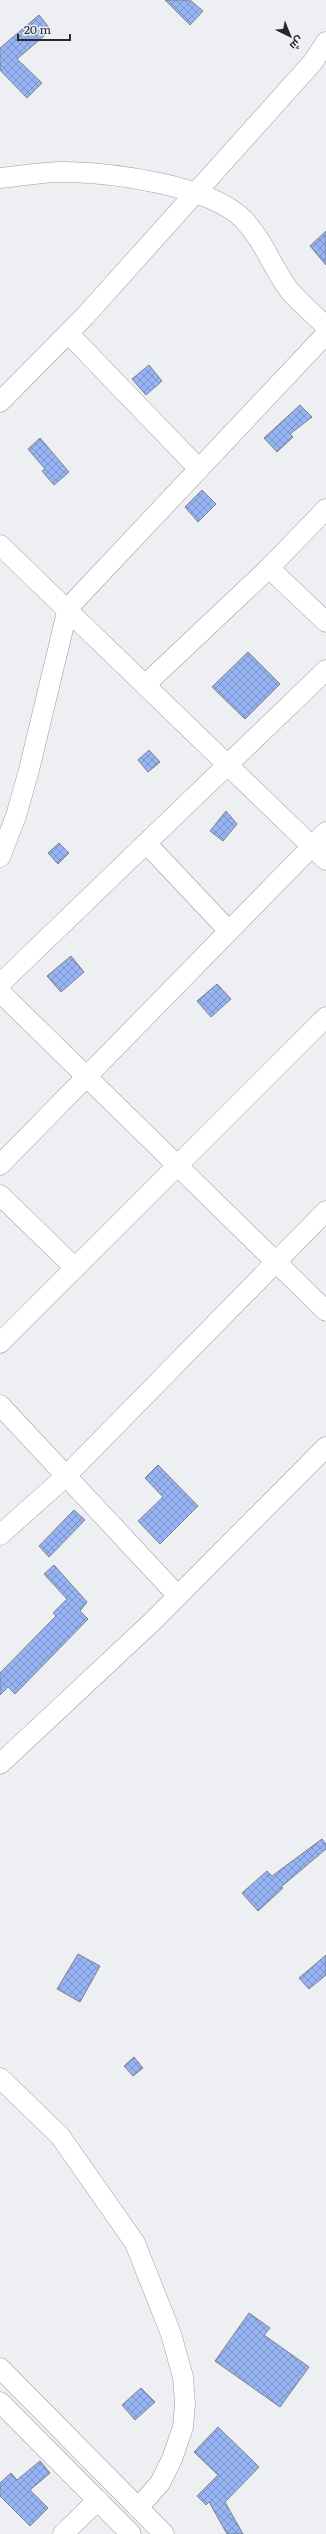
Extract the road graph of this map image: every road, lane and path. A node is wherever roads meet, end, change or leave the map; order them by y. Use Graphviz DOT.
graph roads {
  1 [pos="326,42"];
  2 [pos="0,178"];
  3 [pos="196,193"];
  4 [pos="326,326"];
  5 [pos="68,333"];
  6 [pos="326,334"];
  7 [pos="0,402"];
  8 [pos="199,469"];
  9 [pos="326,509"];
  10 [pos="0,545"];
  11 [pos="269,568"];
  12 [pos="68,608"];
  13 [pos="326,622"];
  14 [pos="326,670"];
  15 [pos="146,684"];
  16 [pos="228,764"];
  17 [pos="326,832"];
  18 [pos="146,843"];
  19 [pos="319,853"];
  20 [pos="0,857"];
  21 [pos="228,930"];
  22 [pos="0,984"];
  23 [pos="0,992"];
  24 [pos="326,1017"];
  25 [pos="87,1078"];
  26 [pos="0,1165"];
  27 [pos="177,1165"];
  28 [pos="0,1195"];
  29 [pos="326,1211"];
  30 [pos="276,1262"];
  31 [pos="75,1268"];
  32 [pos="326,1311"];
  33 [pos="0,1343"];
  34 [pos="0,1405"];
  35 [pos="326,1447"];
  36 [pos="66,1476"];
  37 [pos="0,1535"];
  38 [pos="178,1596"];
  39 [pos="0,1764"];
  40 [pos="0,2078"];
  41 [pos="0,2368"];
  42 [pos="0,2402"];
  43 [pos="98,2500"];
  44 [pos="138,2508"];
  45 [pos="63,2534"];
  46 [pos="131,2534"];
  47 [pos="164,2534"];
  1 -- 3 [label="street"];
  2 -- 3 [label="street"];
  3 -- 4 [label="street"];
  3 -- 5 [label="street"];
  5 -- 7 [label="street"];
  5 -- 8 [label="street"];
  6 -- 8 [label="street"];
  8 -- 12 [label="street"];
  9 -- 11 [label="street"];
  10 -- 12 [label="street"];
  11 -- 13 [label="street"];
  11 -- 15 [label="street"];
  12 -- 15 [label="street"];
  12 -- 20 [label="street"];
  14 -- 16 [label="street"];
  15 -- 16 [label="street"];
  16 -- 18 [label="street"];
  16 -- 19 [label="street"];
  17 -- 19 [label="street"];
  18 -- 21 [label="street"];
  18 -- 22 [label="street"];
  19 -- 21 [label="street"];
  21 -- 25 [label="street"];
  23 -- 25 [label="street"];
  24 -- 27 [label="street"];
  25 -- 26 [label="street"];
  25 -- 27 [label="street"];
  27 -- 30 [label="street"];
  27 -- 31 [label="street"];
  28 -- 31 [label="street"];
  29 -- 30 [label="street"];
  30 -- 32 [label="street"];
  30 -- 36 [label="street"];
  31 -- 33 [label="street"];
  34 -- 36 [label="street"];
  35 -- 38 [label="street"];
  36 -- 37 [label="street"];
  36 -- 38 [label="street"];
  38 -- 39 [label="street"];
  40 -- 44 [label="street"];
  41 -- 44 [label="street"];
  42 -- 43 [label="street"];
  43 -- 45 [label="street"];
  43 -- 46 [label="street"];
  44 -- 47 [label="street"];
}
